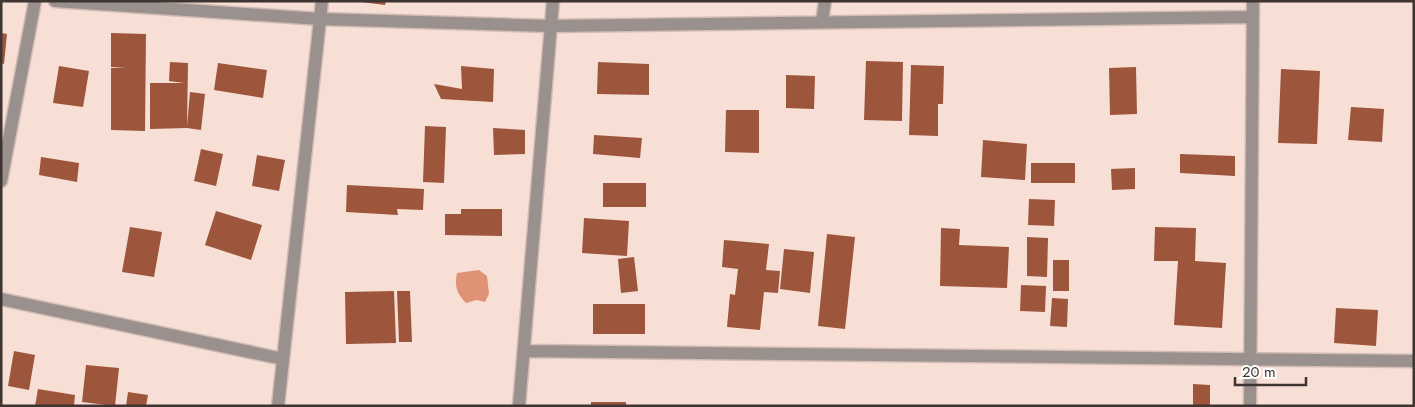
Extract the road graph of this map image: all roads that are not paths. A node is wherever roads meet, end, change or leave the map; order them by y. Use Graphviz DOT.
graph roads {
  1 [pos="35,1"];
  2 [pos="55,1"];
  3 [pos="322,1"];
  4 [pos="553,1"];
  5 [pos="825,1"];
  6 [pos="1253,1"];
  7 [pos="1252,17"];
  8 [pos="320,19"];
  9 [pos="822,22"];
  10 [pos="550,26"];
  11 [pos="1,180"];
  12 [pos="1,298"];
  13 [pos="525,351"];
  14 [pos="282,359"];
  15 [pos="1250,360"];
  16 [pos="1414,362"];
  17 [pos="278,406"];
  18 [pos="520,406"];
  19 [pos="1250,406"];
  1 -- 11 [label="street"];
  2 -- 8 [label="street"];
  3 -- 8 [label="street"];
  4 -- 10 [label="street"];
  5 -- 9 [label="street"];
  6 -- 7 [label="street"];
  7 -- 9 [label="street"];
  7 -- 15 [label="street"];
  8 -- 10 [label="street"];
  8 -- 14 [label="street"];
  9 -- 10 [label="street"];
  10 -- 13 [label="street"];
  12 -- 14 [label="street"];
  13 -- 15 [label="street"];
  13 -- 18 [label="street"];
  14 -- 17 [label="street"];
  15 -- 16 [label="street"];
  15 -- 19 [label="street"];
}
